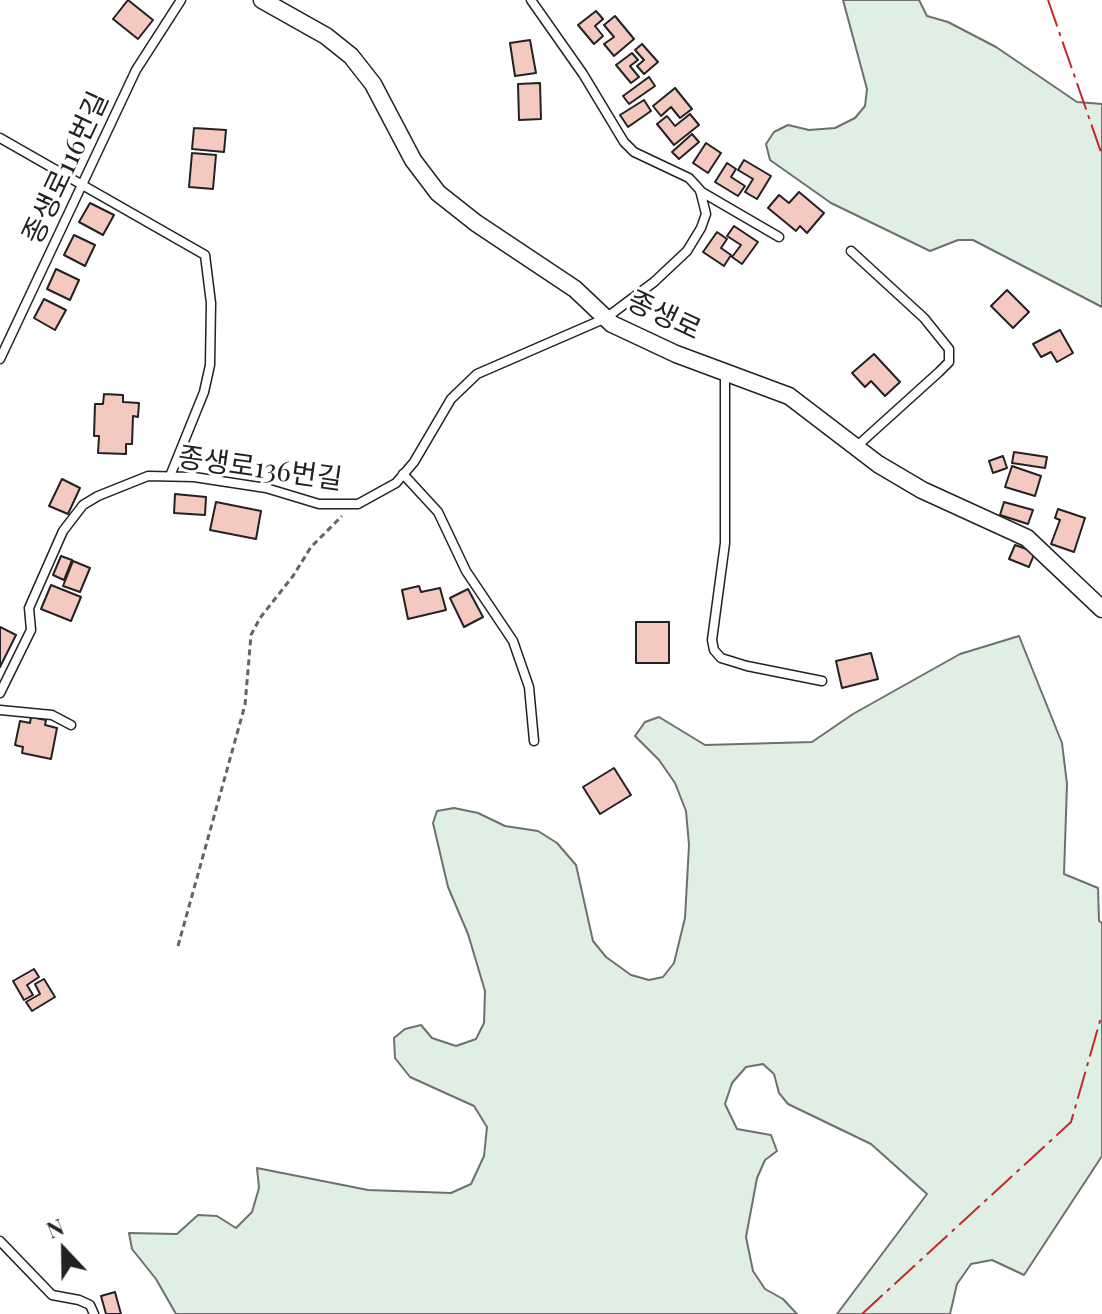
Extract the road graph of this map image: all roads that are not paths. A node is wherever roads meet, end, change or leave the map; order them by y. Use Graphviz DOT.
graph roads {
  1 [pos="181,0"];
  2 [pos="262,0"];
  3 [pos="531,0"];
  4 [pos="0,138"];
  5 [pos="82,187"];
  6 [pos="700,190"];
  7 [pos="779,237"];
  8 [pos="851,251"];
  9 [pos="606,318"];
  10 [pos="0,359"];
  11 [pos="725,370"];
  12 [pos="856,447"];
  13 [pos="403,474"];
  14 [pos="170,476"];
  15 [pos="1102,609"];
  16 [pos="822,681"];
  17 [pos="0,693"];
  18 [pos="0,710"];
  19 [pos="71,725"];
  20 [pos="534,741"];
  21 [pos="0,1241"];
  22 [pos="94,1314"];
  1 -- 5 [label="lane, 종생로116번길"];
  2 -- 9 [label="street, 종생로"];
  3 -- 6 [label="lane"];
  4 -- 5 [label="lane"];
  5 -- 10 [label="lane, 종생로116번길"];
  5 -- 14 [label="lane"];
  6 -- 7 [label="lane"];
  6 -- 9 [label="lane, 종생로136번길"];
  8 -- 12 [label="lane"];
  9 -- 11 [label="street, 종생로"];
  9 -- 13 [label="lane, 종생로136번길"];
  11 -- 12 [label="street, 종생로"];
  11 -- 16 [label="lane"];
  12 -- 15 [label="street, 종생로"];
  13 -- 14 [label="lane, 종생로136번길"];
  13 -- 20 [label="lane"];
  14 -- 17 [label="lane, 종생로136번길"];
  18 -- 19 [label="lane"];
  21 -- 22 [label="lane"];
}
